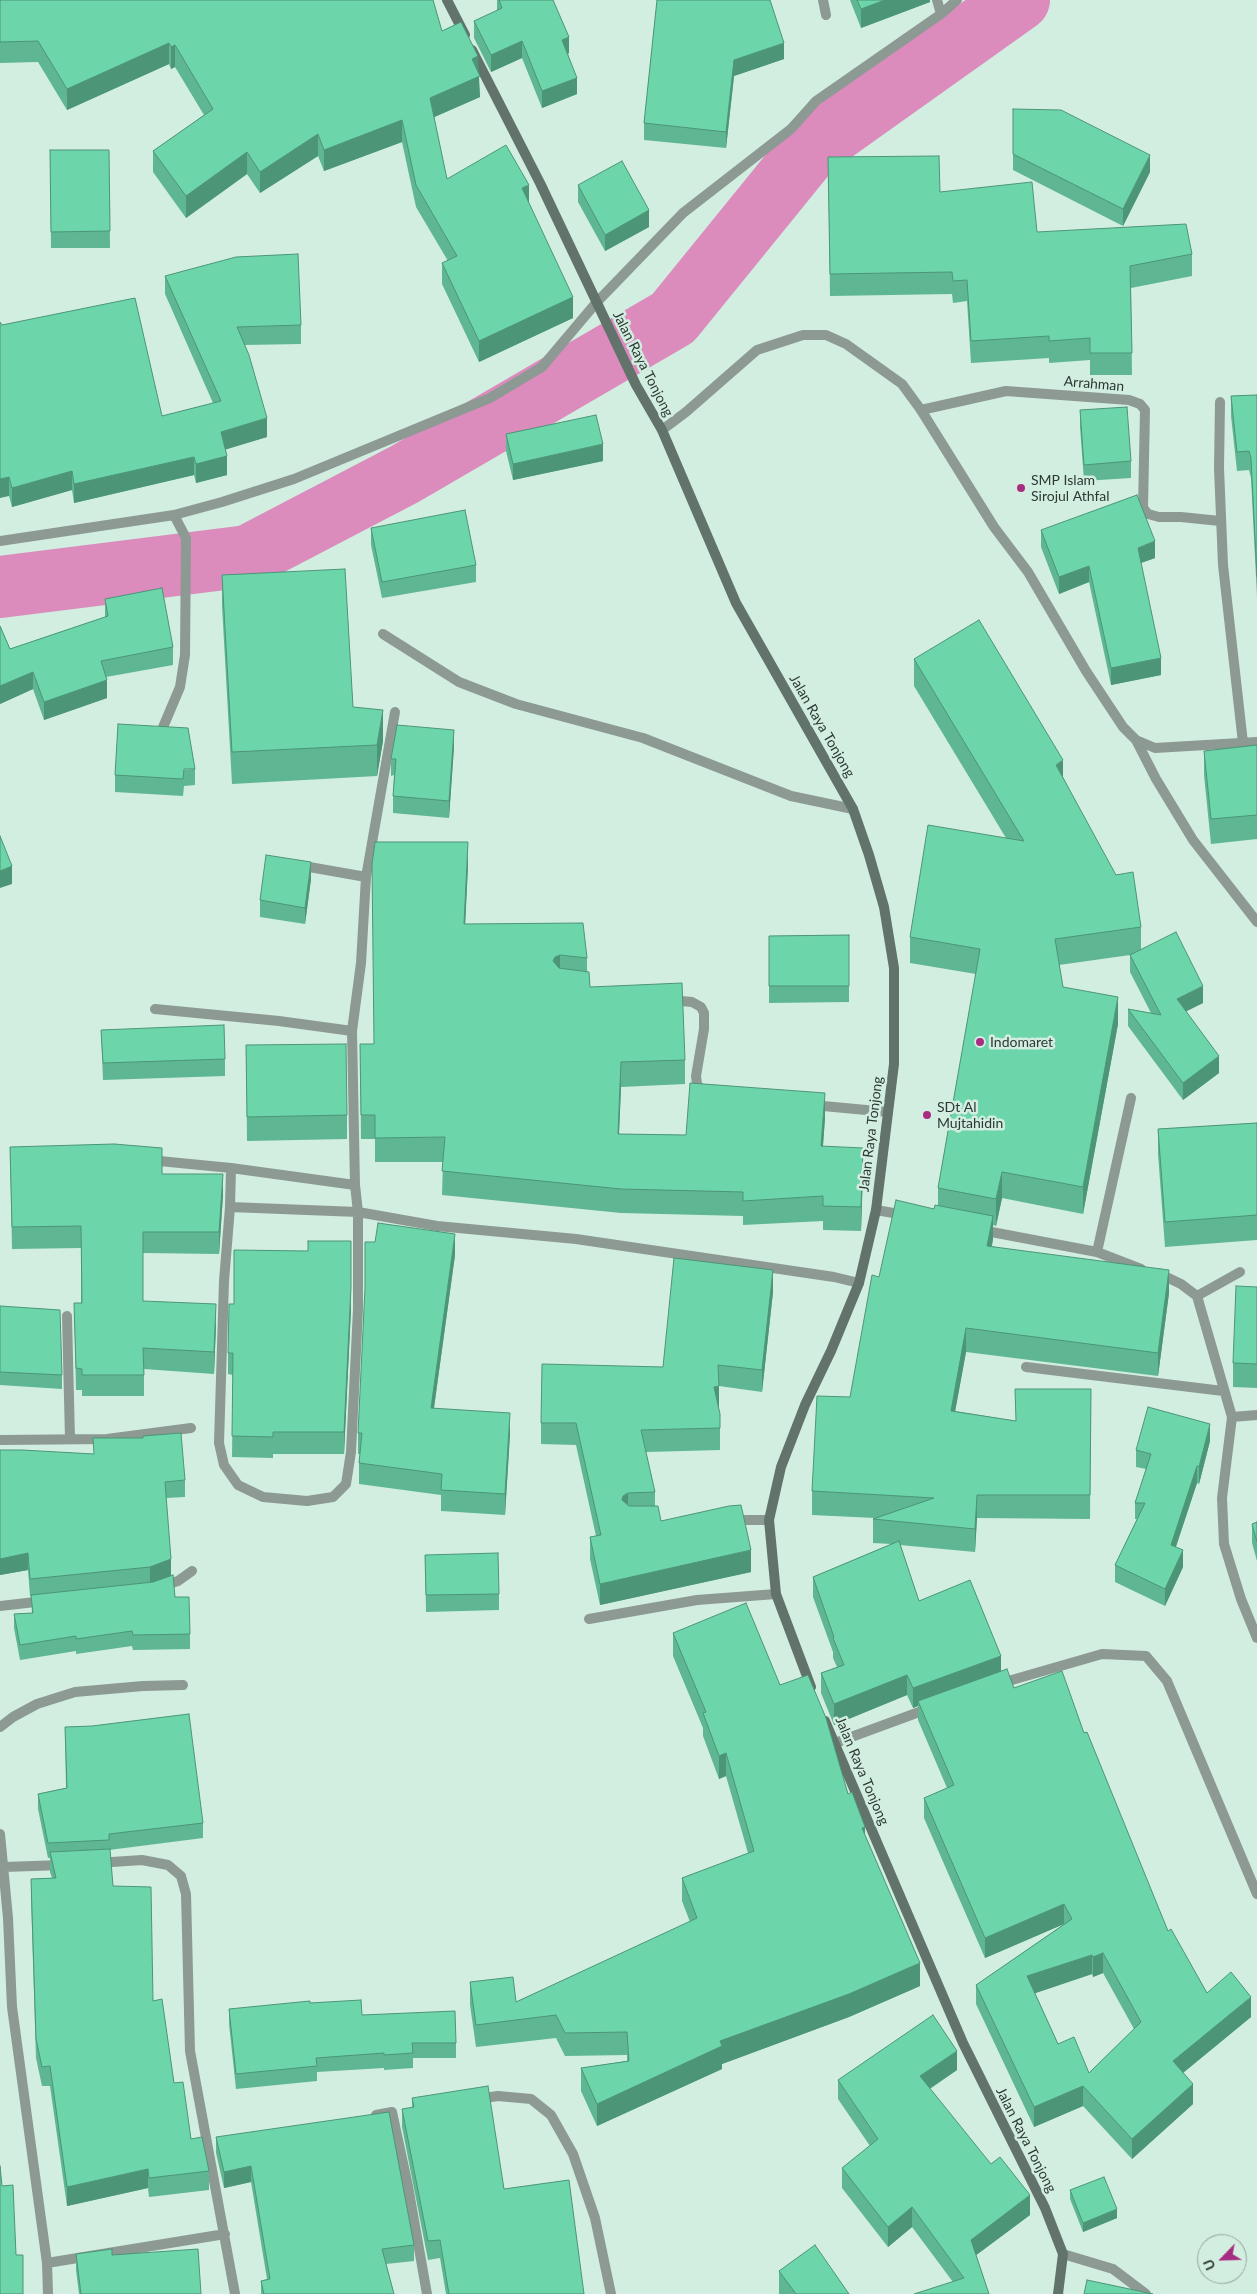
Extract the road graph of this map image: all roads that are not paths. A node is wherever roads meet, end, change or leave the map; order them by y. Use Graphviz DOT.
graph roads {
  1 [pos="447,0"];
  2 [pos="823,0"];
  3 [pos="937,0"];
  4 [pos="957,0"];
  5 [pos="940,14"];
  6 [pos="826,15"];
  7 [pos="596,303"];
  8 [pos="1220,402"];
  9 [pos="921,410"];
  10 [pos="662,430"];
  11 [pos="174,515"];
  12 [pos="1220,521"];
  13 [pos="0,541"];
  14 [pos="383,634"];
  15 [pos="395,712"];
  16 [pos="160,732"];
  17 [pos="1136,740"];
  18 [pos="1243,742"];
  19 [pos="1257,742"];
  20 [pos="853,809"];
  21 [pos="285,863"];
  22 [pos="366,877"];
  23 [pos="1257,922"];
  24 [pos="663,999"];
  25 [pos="156,1009"];
  26 [pos="352,1032"];
  27 [pos="714,1096"];
  28 [pos="1131,1098"];
  29 [pos="805,1105"];
  30 [pos="888,1112"];
  31 [pos="134,1160"];
  32 [pos="231,1168"];
  33 [pos="355,1185"];
  34 [pos="230,1207"];
  35 [pos="876,1210"];
  36 [pos="358,1212"];
  37 [pos="914,1217"];
  38 [pos="972,1228"];
  39 [pos="1097,1252"];
  40 [pos="1240,1272"];
  41 [pos="858,1283"];
  42 [pos="1198,1296"];
  43 [pos="67,1316"];
  44 [pos="1026,1367"];
  45 [pos="1223,1391"];
  46 [pos="1257,1415"];
  47 [pos="1232,1417"];
  48 [pos="191,1428"];
  49 [pos="70,1439"];
  50 [pos="0,1440"];
  51 [pos="719,1520"];
  52 [pos="768,1520"];
  53 [pos="192,1572"];
  54 [pos="152,1590"];
  55 [pos="776,1594"];
  56 [pos="57,1600"];
  57 [pos="0,1606"];
  58 [pos="589,1619"];
  59 [pos="1257,1638"];
  60 [pos="182,1685"];
  61 [pos="992,1686"];
  62 [pos="936,1706"];
  63 [pos="0,1727"];
  64 [pos="835,1743"];
  65 [pos="0,1834"];
  66 [pos="69,1864"];
  67 [pos="88,1864"];
  68 [pos="4,1867"];
  69 [pos="1257,1894"];
  70 [pos="469,2100"];
  71 [pos="366,2116"];
  72 [pos="225,2234"];
  73 [pos="1063,2254"];
  74 [pos="47,2263"];
  75 [pos="48,2294"];
  76 [pos="235,2294"];
  77 [pos="426,2294"];
  78 [pos="611,2294"];
  79 [pos="1058,2294"];
  80 [pos="1146,2294"];
  1 -- 7 [label="main road, Jalan Raya Tonjong"];
  2 -- 6 [label="street"];
  3 -- 5 [label="street"];
  4 -- 5 [label="street"];
  5 -- 7 [label="street"];
  7 -- 10 [label="main road, Jalan Raya Tonjong"];
  7 -- 11 [label="street"];
  8 -- 12 [label="street"];
  9 -- 10 [label="street"];
  9 -- 12 [label="street, Arrahman"];
  9 -- 17 [label="street"];
  10 -- 20 [label="main road, Jalan Raya Tonjong"];
  11 -- 13 [label="street"];
  11 -- 16 [label="street"];
  12 -- 18 [label="street"];
  14 -- 20 [label="street"];
  15 -- 22 [label="street"];
  17 -- 18 [label="street"];
  17 -- 23 [label="street"];
  18 -- 19 [label="street"];
  20 -- 30 [label="main road, Jalan Raya Tonjong"];
  21 -- 22 [label="street"];
  22 -- 26 [label="street"];
  24 -- 27 [label="street"];
  25 -- 26 [label="street"];
  26 -- 33 [label="street"];
  28 -- 39 [label="street"];
  29 -- 30 [label="street"];
  30 -- 35 [label="main road, Jalan Raya Tonjong"];
  31 -- 32 [label="street"];
  32 -- 33 [label="street"];
  32 -- 34 [label="street"];
  33 -- 36 [label="street"];
  34 -- 36 [label="street"];
  34 -- 36 [label="street"];
  35 -- 37 [label="street"];
  35 -- 41 [label="main road, Jalan Raya Tonjong"];
  36 -- 41 [label="street"];
  38 -- 39 [label="street"];
  39 -- 42 [label="street"];
  40 -- 42 [label="street"];
  41 -- 52 [label="main road, Jalan Raya Tonjong"];
  42 -- 45 [label="street"];
  43 -- 49 [label="street"];
  44 -- 45 [label="street"];
  45 -- 47 [label="street"];
  46 -- 47 [label="street"];
  47 -- 59 [label="street"];
  48 -- 49 [label="street"];
  49 -- 50 [label="street"];
  51 -- 52 [label="street"];
  52 -- 55 [label="main road, Jalan Raya Tonjong"];
  53 -- 54 [label="street"];
  55 -- 58 [label="street"];
  55 -- 64 [label="main road, Jalan Raya Tonjong"];
  56 -- 57 [label="street"];
  60 -- 63 [label="street"];
  61 -- 69 [label="street"];
  62 -- 64 [label="street"];
  64 -- 73 [label="main road, Jalan Raya Tonjong"];
  65 -- 68 [label="street"];
  66 -- 68 [label="street"];
  67 -- 72 [label="street"];
  68 -- 74 [label="street"];
  70 -- 78 [label="street"];
  71 -- 77 [label="street"];
  72 -- 74 [label="street"];
  72 -- 76 [label="street"];
  73 -- 79 [label="main road, Jalan Raya Tonjong"];
  73 -- 80 [label="street"];
  74 -- 75 [label="street"];
}
